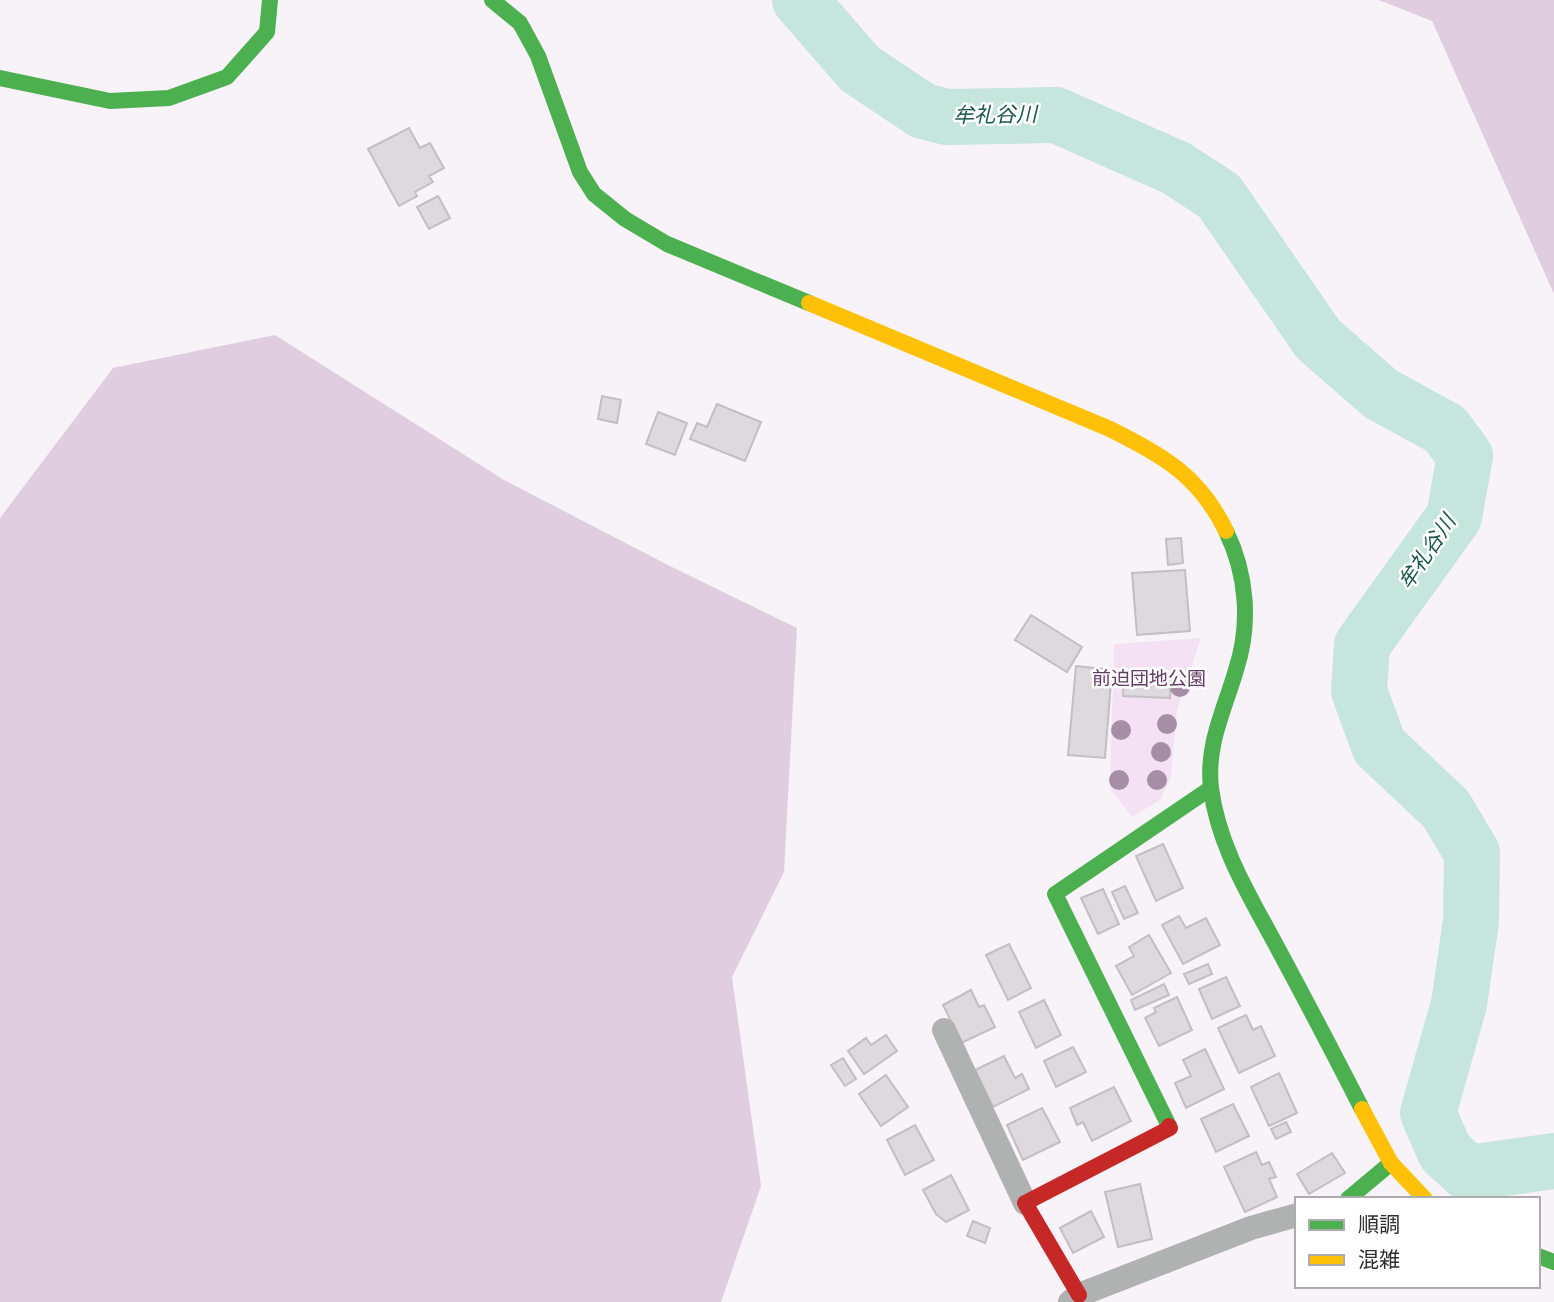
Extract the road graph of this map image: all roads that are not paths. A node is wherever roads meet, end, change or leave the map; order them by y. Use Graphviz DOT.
graph roads {
  1 [pos="270,0"];
  2 [pos="492,0"];
  3 [pos="0,78"];
  4 [pos="1211,788"];
  5 [pos="944,1030"];
  6 [pos="1391,1163"];
  7 [pos="1350,1197"];
  8 [pos="1423,1197"];
  9 [pos="1025,1203"];
  10 [pos="1295,1216"];
  11 [pos="1075,1299"];
  1 -- 3 [label="street"];
  2 -- 4 [label="street"];
  4 -- 6 [label="street"];
  4 -- 9 [label="street"];
  5 -- 9 [label="street"];
  6 -- 7 [label="street"];
  6 -- 8 [label="street"];
  9 -- 11 [label="street"];
  10 -- 11 [label="street"];
}
